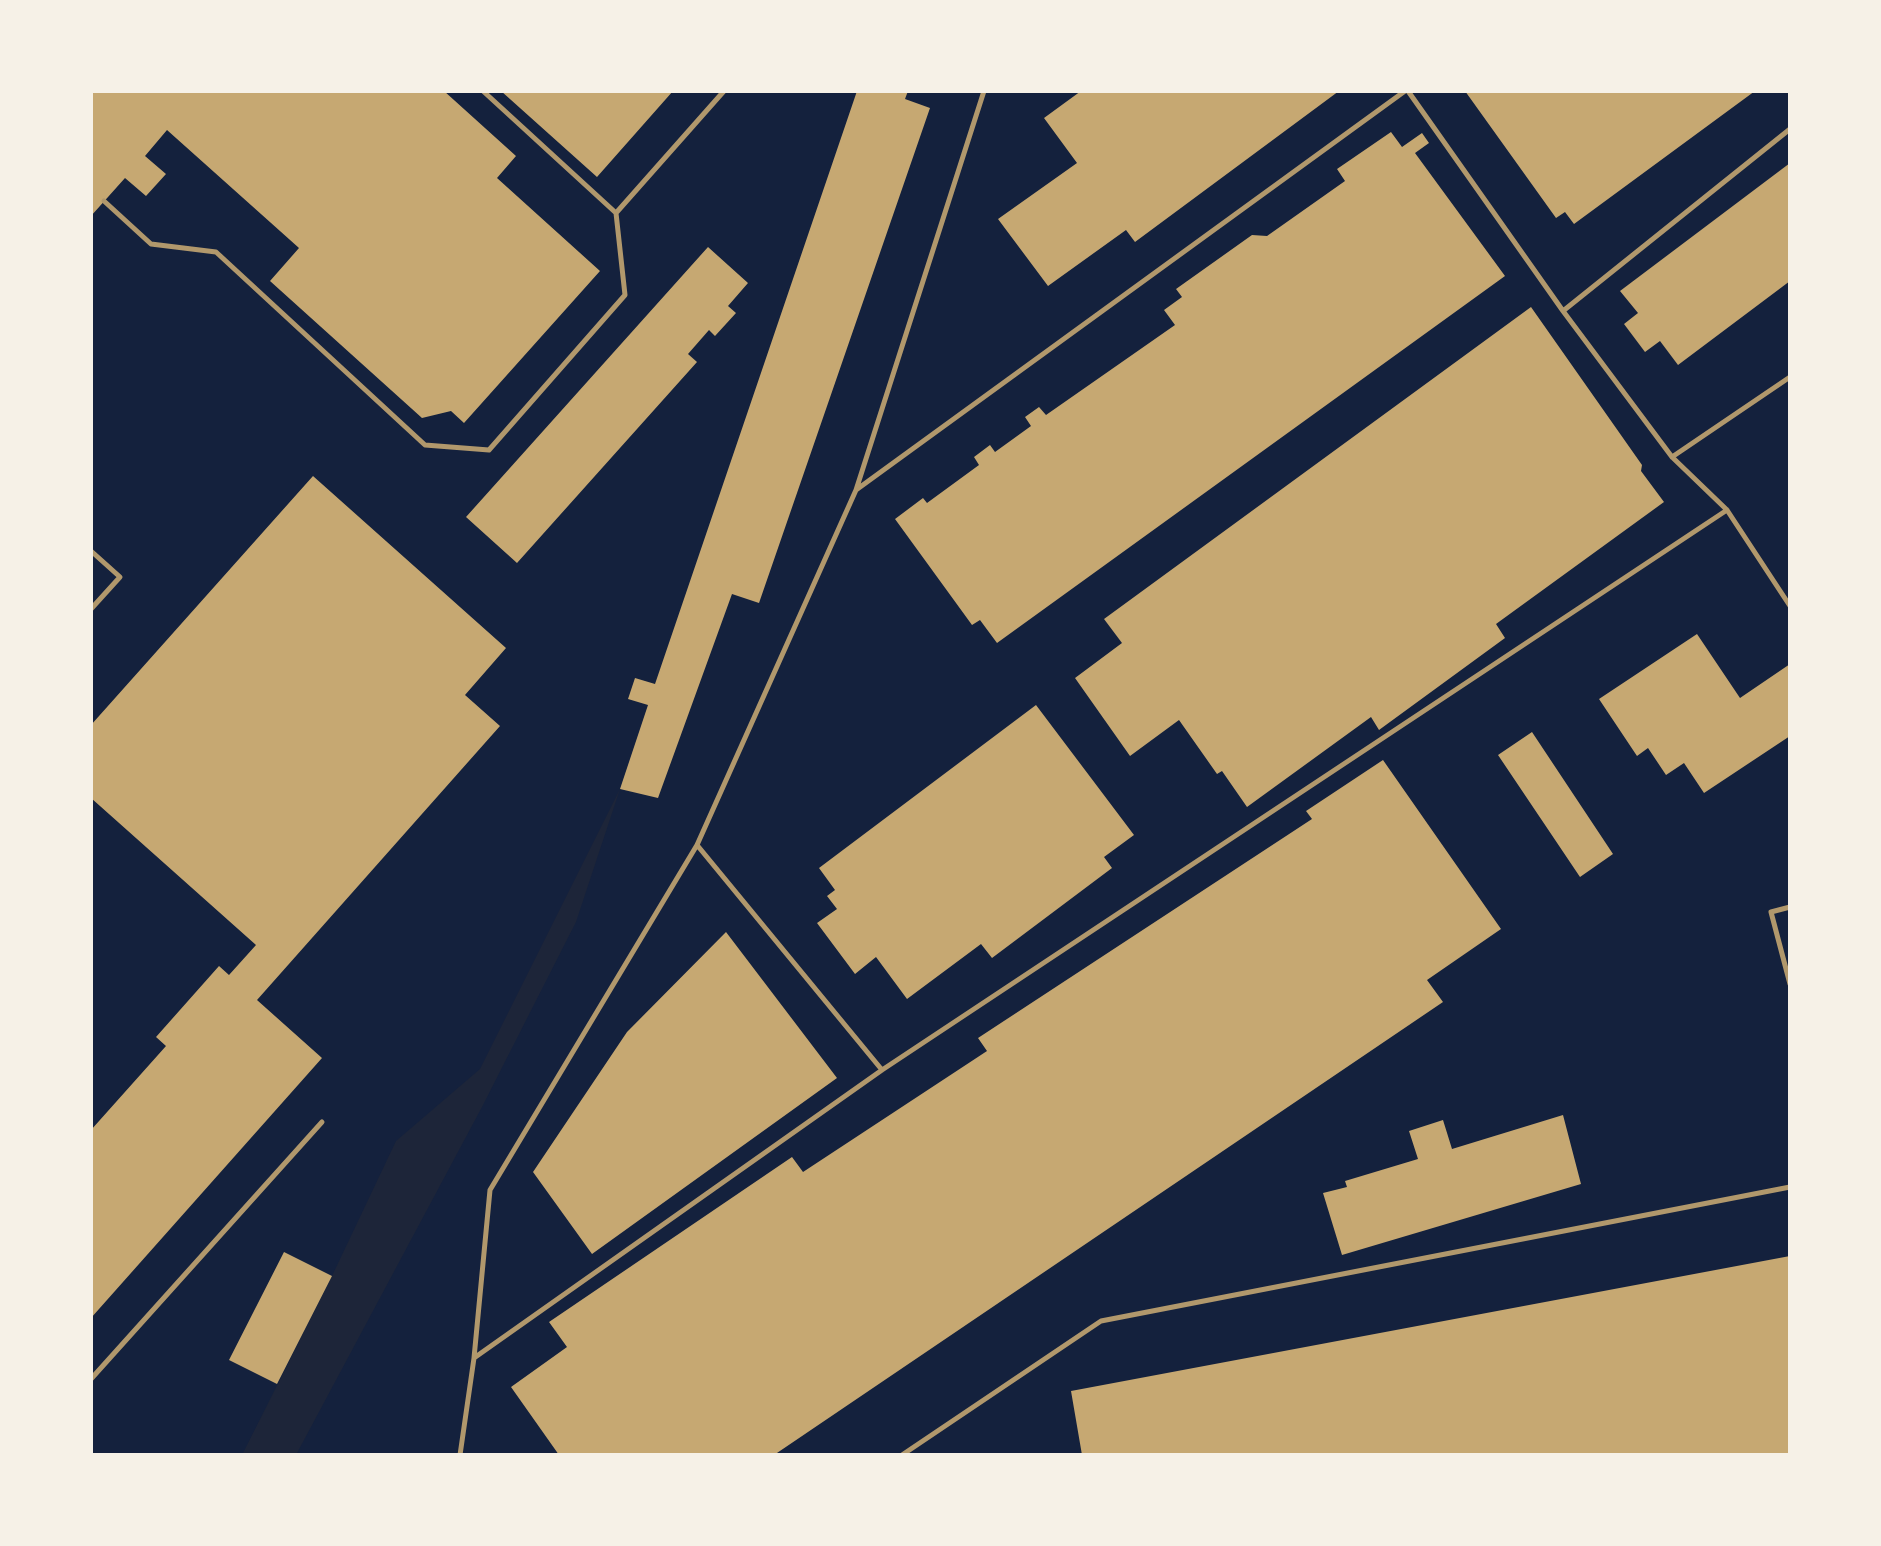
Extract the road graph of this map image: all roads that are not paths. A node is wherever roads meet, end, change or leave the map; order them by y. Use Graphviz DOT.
graph roads {
  1 [pos="483,91"];
  2 [pos="724,91"];
  3 [pos="984,91"];
  4 [pos="1407,91"];
  5 [pos="1790,130"];
  6 [pos="104,201"];
  7 [pos="616,213"];
  8 [pos="1563,311"];
  9 [pos="1790,377"];
  10 [pos="1672,457"];
  11 [pos="856,490"];
  12 [pos="1727,510"];
  13 [pos="91,551"];
  14 [pos="1790,606"];
  15 [pos="91,609"];
  16 [pos="697,845"];
  17 [pos="1790,907"];
  18 [pos="1790,984"];
  19 [pos="882,1070"];
  20 [pos="322,1122"];
  21 [pos="1790,1187"];
  22 [pos="474,1359"];
  23 [pos="91,1379"];
  24 [pos="460,1455"];
  25 [pos="902,1455"];
  1 -- 7 [label="lane"];
  2 -- 7 [label="lane"];
  3 -- 11 [label="lane"];
  4 -- 8 [label="lane"];
  4 -- 11 [label="lane"];
  5 -- 8 [label="lane"];
  6 -- 7 [label="lane"];
  8 -- 10 [label="lane"];
  9 -- 10 [label="lane"];
  10 -- 12 [label="lane"];
  11 -- 16 [label="lane"];
  12 -- 14 [label="lane"];
  12 -- 19 [label="lane"];
  13 -- 15 [label="lane"];
  16 -- 19 [label="lane"];
  16 -- 22 [label="lane"];
  17 -- 18 [label="lane"];
  19 -- 22 [label="lane"];
  20 -- 23 [label="lane"];
  21 -- 25 [label="lane"];
  22 -- 24 [label="lane"];
}
